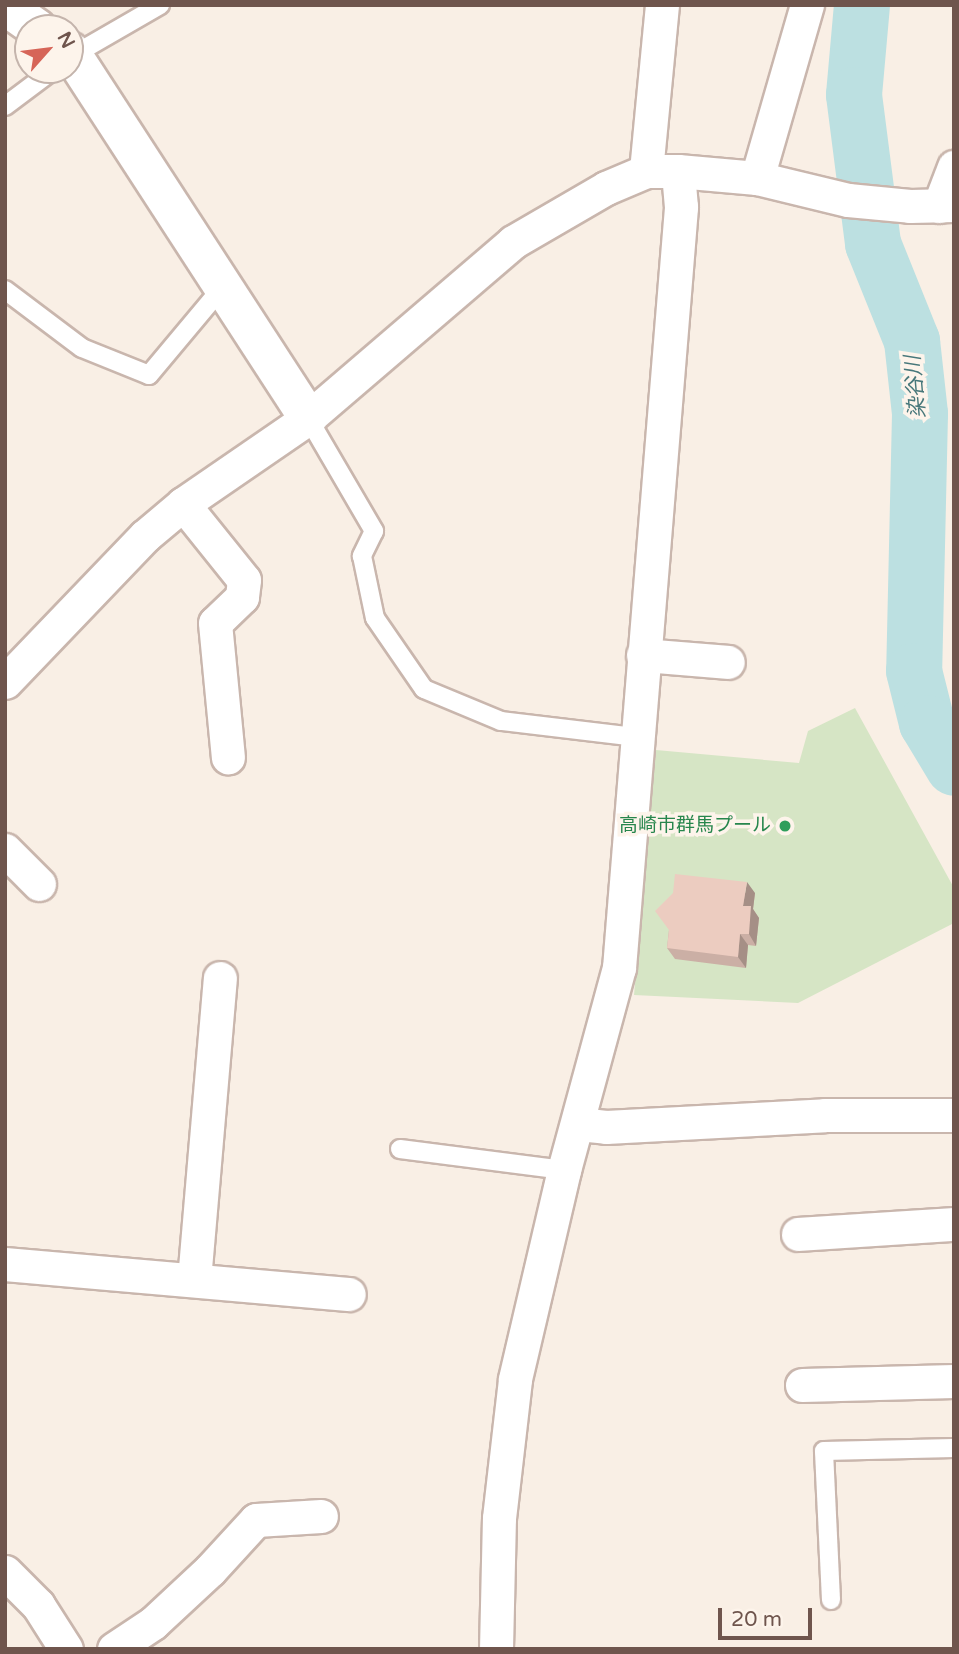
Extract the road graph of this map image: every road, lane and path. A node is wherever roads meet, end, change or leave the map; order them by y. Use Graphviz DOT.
graph roads {
  1 [pos="160,5"];
  2 [pos="663,5"];
  3 [pos="807,5"];
  4 [pos="84,48"];
  5 [pos="84,82"];
  6 [pos="33,84"];
  7 [pos="5,106"];
  8 [pos="954,167"];
  9 [pos="662,171"];
  10 [pos="757,178"];
  11 [pos="934,206"];
  12 [pos="225,284"];
  13 [pos="5,290"];
  14 [pos="308,418"];
  15 [pos="183,504"];
  16 [pos="643,655"];
  17 [pos="728,662"];
  18 [pos="5,682"];
  19 [pos="636,737"];
  20 [pos="228,757"];
  21 [pos="5,850"];
  22 [pos="39,884"];
  23 [pos="220,978"];
  24 [pos="954,1115"];
  25 [pos="579,1124"];
  26 [pos="400,1149"];
  27 [pos="564,1170"];
  28 [pos="954,1224"];
  29 [pos="798,1234"];
  30 [pos="5,1264"];
  31 [pos="194,1280"];
  32 [pos="349,1294"];
  33 [pos="954,1381"];
  34 [pos="802,1385"];
  35 [pos="954,1448"];
  36 [pos="321,1516"];
  37 [pos="5,1572"];
  38 [pos="831,1600"];
  39 [pos="66,1649"];
  40 [pos="114,1649"];
  41 [pos="496,1649"];
  1 -- 4 [label="lane"];
  2 -- 9 [label="street"];
  3 -- 10 [label="street"];
  5 -- 12 [label="street"];
  6 -- 7 [label="lane"];
  8 -- 11 [label="street"];
  9 -- 10 [label="street"];
  9 -- 14 [label="street"];
  9 -- 16 [label="street"];
  10 -- 11 [label="street"];
  12 -- 13 [label="lane"];
  12 -- 14 [label="street"];
  14 -- 15 [label="street"];
  14 -- 19 [label="lane"];
  15 -- 18 [label="street"];
  15 -- 20 [label="street"];
  16 -- 17 [label="street"];
  16 -- 19 [label="street"];
  19 -- 25 [label="street"];
  21 -- 22 [label="street"];
  23 -- 31 [label="street"];
  24 -- 25 [label="street"];
  25 -- 27 [label="street"];
  26 -- 27 [label="lane"];
  27 -- 41 [label="street"];
  28 -- 29 [label="street"];
  30 -- 31 [label="street"];
  31 -- 32 [label="street"];
  33 -- 34 [label="street"];
  35 -- 38 [label="lane"];
  36 -- 40 [label="street"];
  37 -- 39 [label="street"];
}
